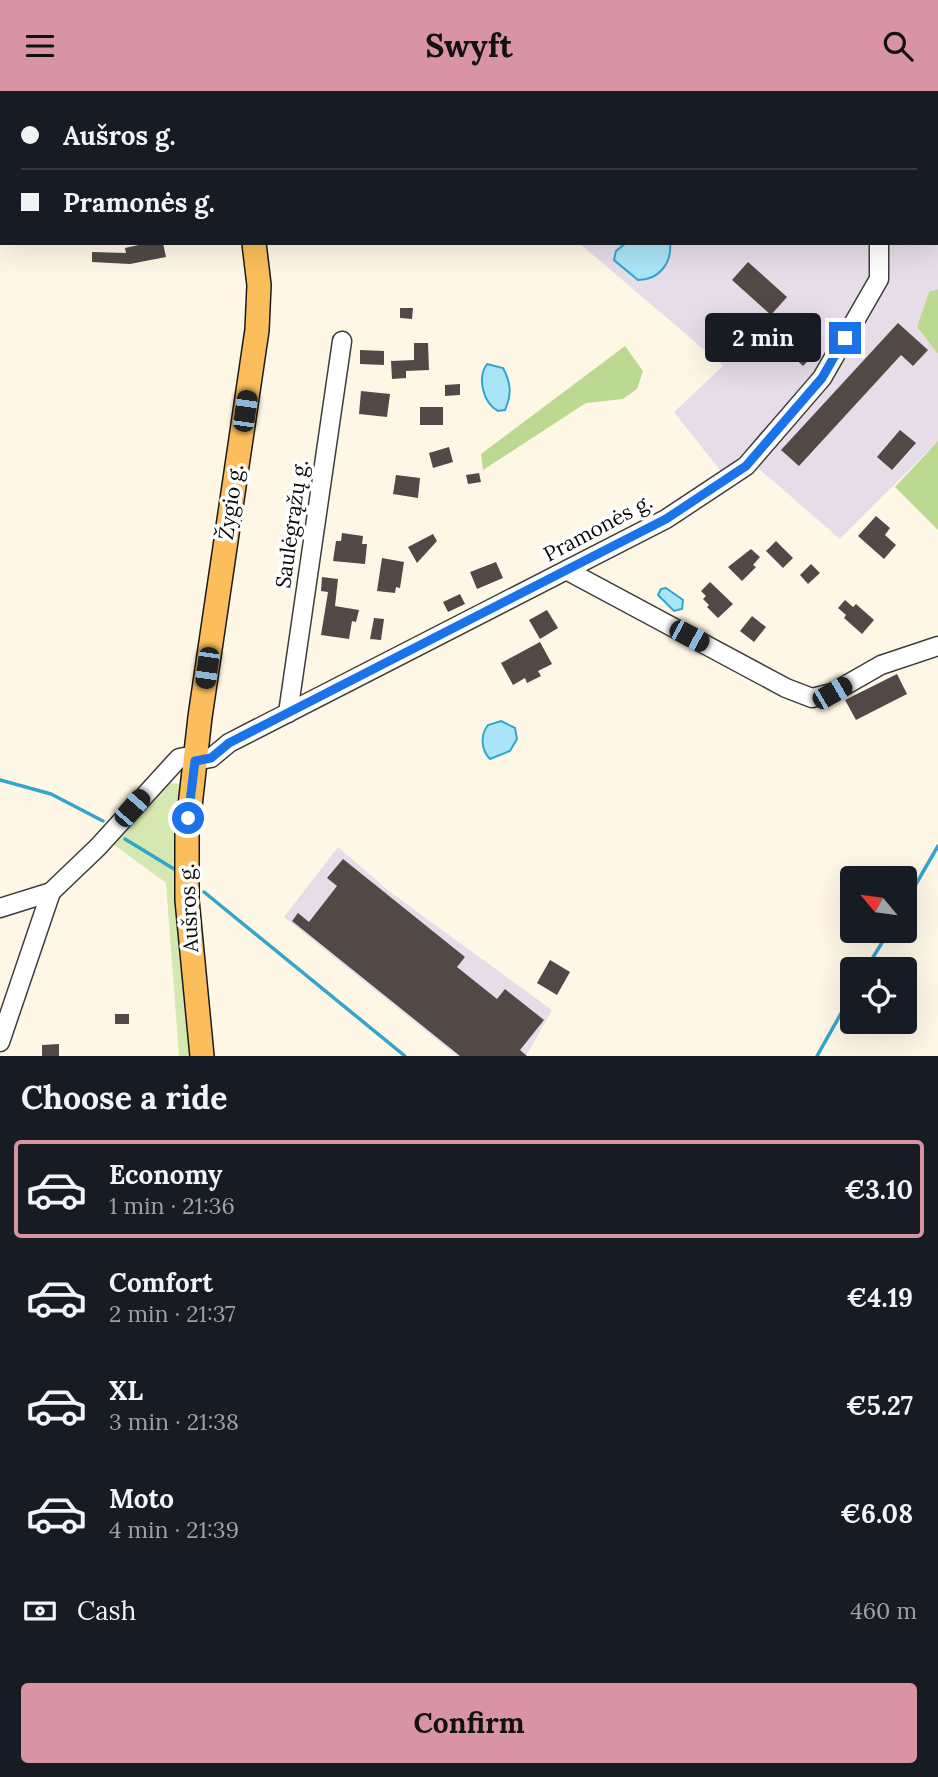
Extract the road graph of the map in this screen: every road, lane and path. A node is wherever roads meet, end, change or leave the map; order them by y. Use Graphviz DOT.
graph roads {
  1 [pos="254,245"];
  2 [pos="879,245"];
  3 [pos="342,341"];
  4 [pos="568,571"];
  5 [pos="938,646"];
  6 [pos="288,713"];
  7 [pos="195,758"];
  8 [pos="51,892"];
  9 [pos="0,908"];
  10 [pos="0,1042"];
  11 [pos="202,1056"];
  1 -- 7 [label="main road, Žygio g."];
  2 -- 4 [label="street, Pramonės g."];
  3 -- 6 [label="street, Saulėgrąžų g."];
  4 -- 5 [label="street"];
  4 -- 6 [label="street, Pramonės g."];
  6 -- 7 [label="street, Pramonės g."];
  7 -- 8 [label="street"];
  7 -- 11 [label="main road, Aušros g."];
  8 -- 9 [label="street"];
  8 -- 10 [label="street"];
}
